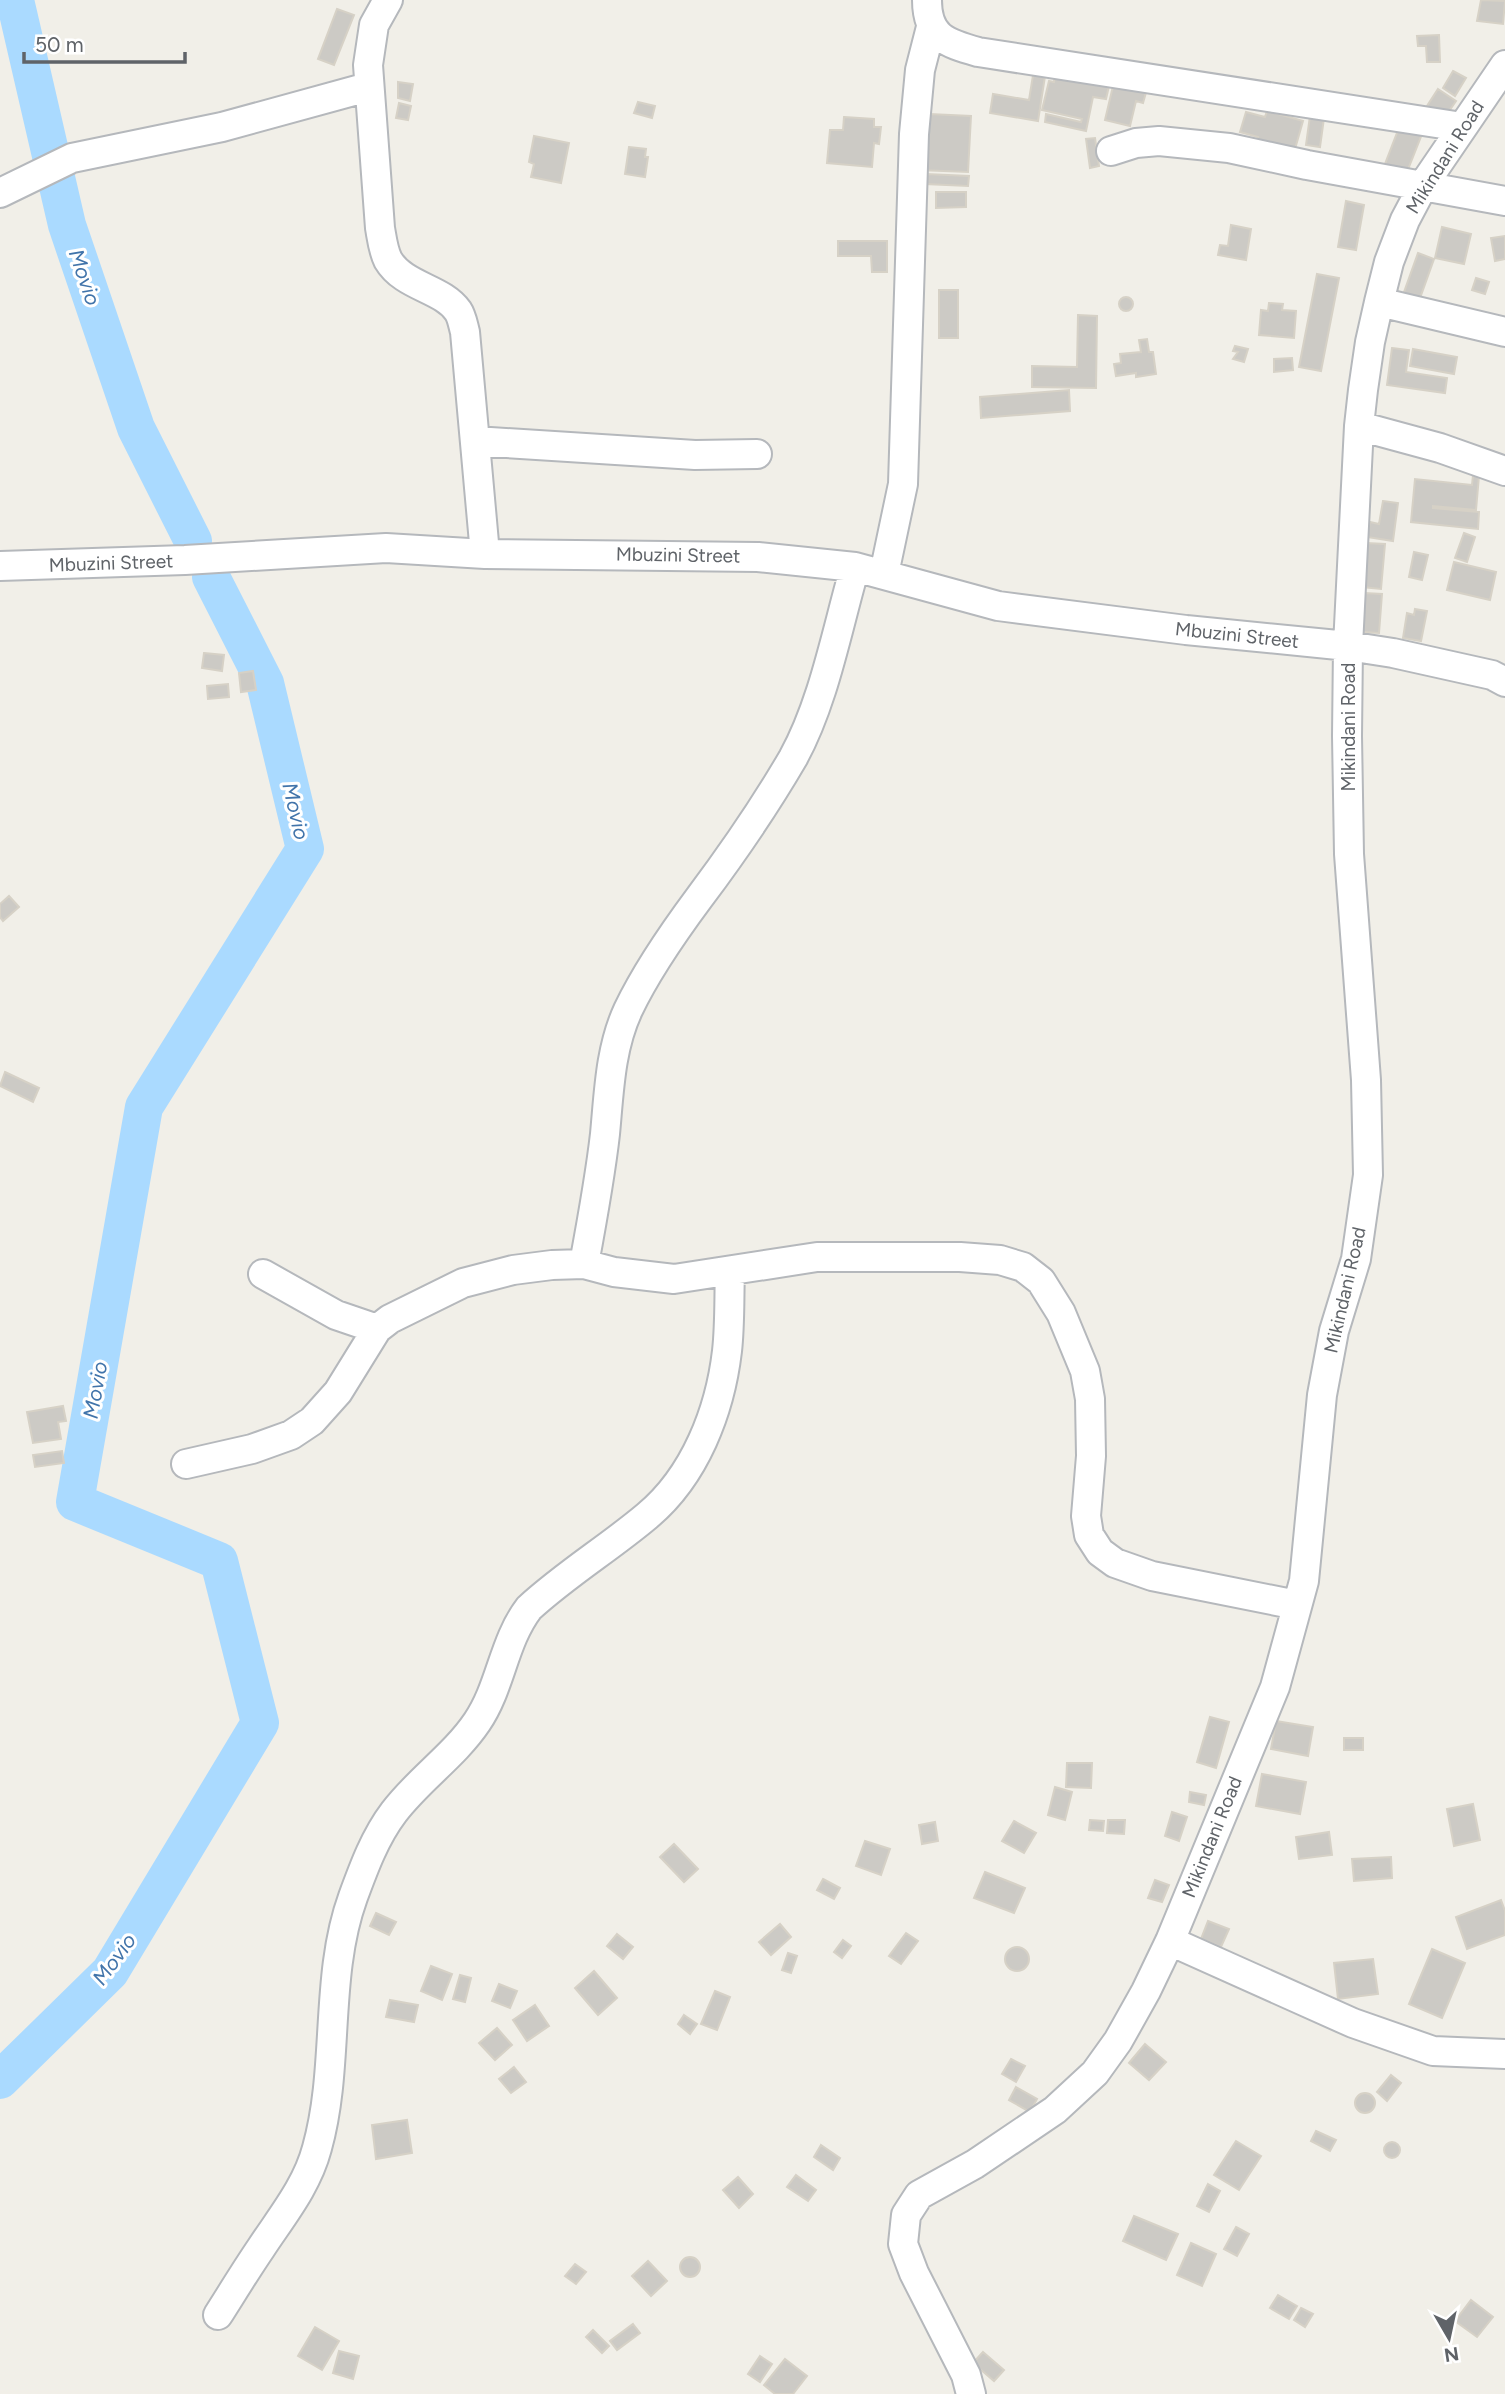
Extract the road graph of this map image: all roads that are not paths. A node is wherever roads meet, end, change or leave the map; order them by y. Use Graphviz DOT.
graph roads {
  1 [pos="388,0"];
  2 [pos="929,13"];
  3 [pos="1505,65"];
  4 [pos="368,87"];
  5 [pos="1462,127"];
  6 [pos="1111,151"];
  7 [pos="1424,184"];
  8 [pos="0,193"];
  9 [pos="1505,201"];
  10 [pos="1379,302"];
  11 [pos="1505,332"];
  12 [pos="1359,426"];
  13 [pos="475,441"];
  14 [pos="757,454"];
  15 [pos="1505,471"];
  16 [pos="485,554"];
  17 [pos="0,566"];
  18 [pos="855,567"];
  19 [pos="884,574"];
  20 [pos="1348,646"];
  21 [pos="1505,682"];
  22 [pos="584,1264"];
  23 [pos="730,1271"];
  24 [pos="263,1274"];
  25 [pos="377,1329"];
  26 [pos="186,1464"];
  27 [pos="1297,1605"];
  28 [pos="1170,1941"];
  29 [pos="1505,2054"];
  30 [pos="218,2315"];
  31 [pos="971,2394"];
  1 -- 4 [label="street"];
  2 -- 5 [label="street"];
  2 -- 19 [label="street"];
  3 -- 5 [label="street, Mikindani Road"];
  4 -- 8 [label="street"];
  4 -- 13 [label="street"];
  5 -- 7 [label="street, Mikindani Road"];
  6 -- 7 [label="street"];
  7 -- 9 [label="street"];
  7 -- 10 [label="street, Mikindani Road"];
  10 -- 11 [label="street"];
  10 -- 12 [label="street, Mikindani Road"];
  12 -- 15 [label="street"];
  12 -- 20 [label="street, Mikindani Road"];
  13 -- 14 [label="street"];
  13 -- 16 [label="street"];
  16 -- 17 [label="street, Mbuzini Street"];
  16 -- 18 [label="street, Mbuzini Street"];
  18 -- 19 [label="street, Mbuzini Street"];
  18 -- 22 [label="street"];
  19 -- 20 [label="street, Mbuzini Street"];
  20 -- 21 [label="street, Mbuzini Street"];
  20 -- 27 [label="street, Mikindani Road"];
  22 -- 23 [label="street"];
  22 -- 25 [label="street"];
  23 -- 27 [label="street"];
  23 -- 30 [label="street"];
  24 -- 25 [label="street"];
  25 -- 26 [label="street"];
  27 -- 28 [label="street, Mikindani Road"];
  28 -- 29 [label="street"];
  28 -- 31 [label="street, Mikindani Road"];
}
